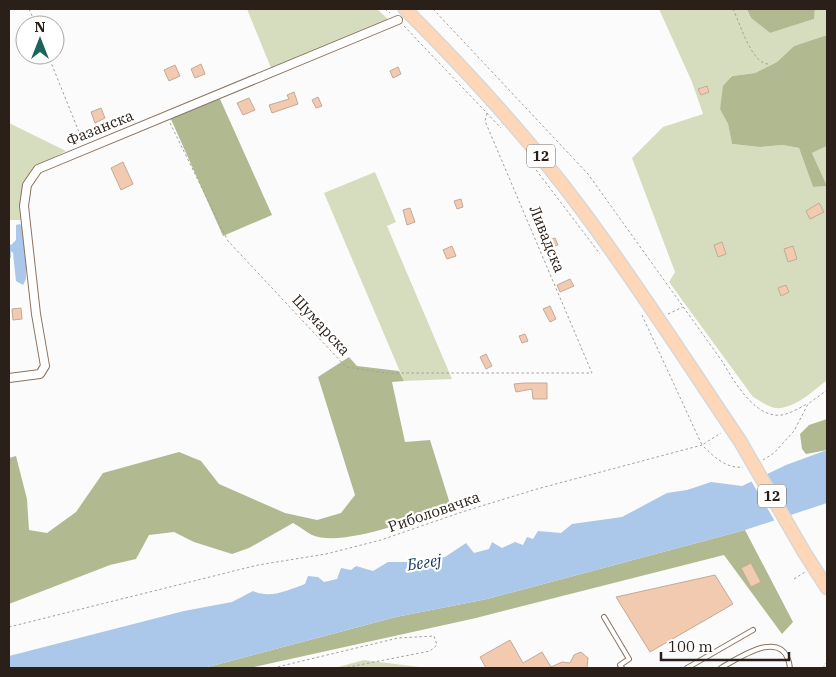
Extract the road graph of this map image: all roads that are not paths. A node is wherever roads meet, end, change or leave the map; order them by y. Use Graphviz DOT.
graph roads {
  1 [pos="405,9"];
  2 [pos="398,20"];
  3 [pos="9,378"];
  4 [pos="827,588"];
  5 [pos="604,617"];
  6 [pos="754,630"];
  7 [pos="622,668"];
  8 [pos="688,668"];
  9 [pos="721,668"];
  10 [pos="790,668"];
  1 -- 4 [label="main road, 12, bridge"];
  2 -- 3 [label="street, Фазанска"];
  5 -- 7 [label="lane"];
  6 -- 8 [label="lane"];
  9 -- 10 [label="lane"];
}
